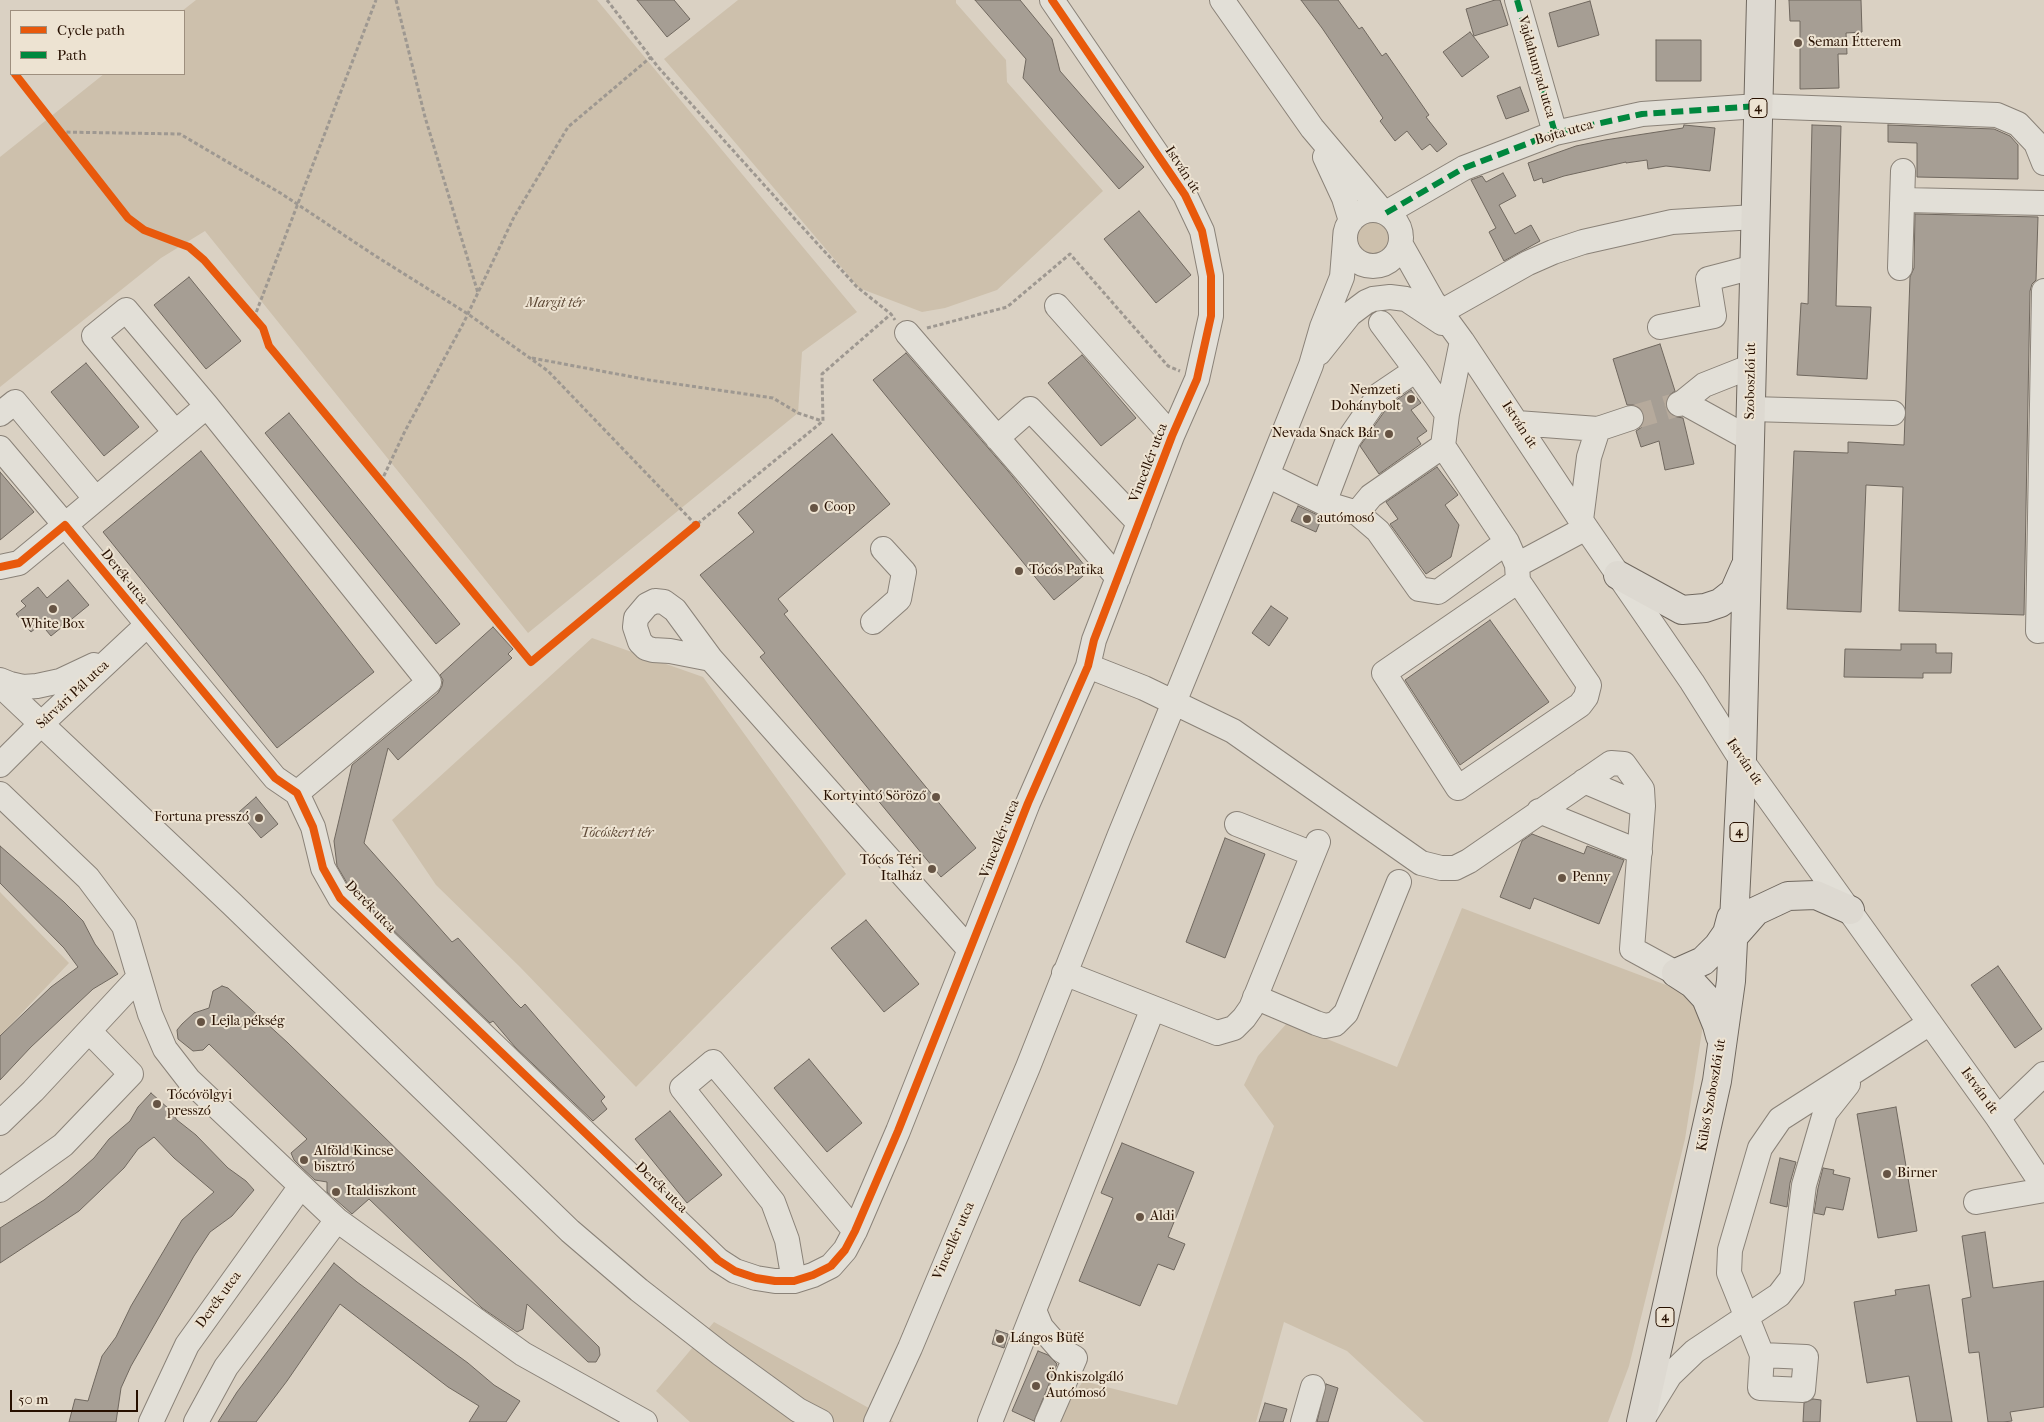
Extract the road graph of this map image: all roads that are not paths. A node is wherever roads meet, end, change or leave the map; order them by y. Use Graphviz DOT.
graph roads {
  1 [pos="1052,0"];
  2 [pos="1222,0"];
  3 [pos="1517,0"];
  4 [pos="1761,0"];
  5 [pos="1758,106"];
  6 [pos="1312,128"];
  7 [pos="1555,133"];
  8 [pos="2043,158"];
  9 [pos="1904,171"];
  10 [pos="1903,200"];
  11 [pos="2044,203"];
  12 [pos="1384,212"];
  13 [pos="1755,217"];
  14 [pos="1348,231"];
  15 [pos="1401,245"];
  16 [pos="1373,267"];
  17 [pos="1754,267"];
  18 [pos="1900,268"];
  19 [pos="2044,291"];
  20 [pos="1058,306"];
  21 [pos="1381,323"];
  22 [pos="1660,327"];
  23 [pos="1452,328"];
  24 [pos="907,333"];
  25 [pos="1311,365"];
  26 [pos="1752,366"];
  27 [pos="1416,370"];
  28 [pos="1196,379"];
  29 [pos="2043,393"];
  30 [pos="207,406"];
  31 [pos="1750,409"];
  32 [pos="1893,413"];
  33 [pos="0,414"];
  34 [pos="1447,414"];
  35 [pos="1632,418"];
  36 [pos="1518,423"];
  37 [pos="1598,428"];
  38 [pos="175,432"];
  39 [pos="1172,436"];
  40 [pos="997,438"];
  41 [pos="1750,439"];
  42 [pos="1443,446"];
  43 [pos="0,448"];
  44 [pos="1267,475"];
  45 [pos="95,498"];
  46 [pos="1324,503"];
  47 [pos="1357,513"];
  48 [pos="1139,523"];
  49 [pos="1583,524"];
  50 [pos="65,525"];
  51 [pos="1507,542"];
  52 [pos="883,549"];
  53 [pos="1747,561"];
  54 [pos="0,567"];
  55 [pos="1517,573"];
  56 [pos="1618,575"];
  57 [pos="1118,578"];
  58 [pos="873,622"];
  59 [pos="147,625"];
  60 [pos="2044,630"];
  61 [pos="126,645"];
  62 [pos="711,659"];
  63 [pos="1088,666"];
  64 [pos="0,680"];
  65 [pos="0,685"];
  66 [pos="1174,702"];
  67 [pos="41,724"];
  68 [pos="1742,761"];
  69 [pos="0,765"];
  70 [pos="1584,781"];
  71 [pos="296,793"];
  72 [pos="0,794"];
  73 [pos="1643,806"];
  74 [pos="1539,811"];
  75 [pos="1237,824"];
  76 [pos="1640,852"];
  77 [pos="1399,882"];
  78 [pos="1736,902"];
  79 [pos="1850,910"];
  80 [pos="1734,936"];
  81 [pos="970,949"];
  82 [pos="1676,972"];
  83 [pos="1064,973"];
  84 [pos="139,978"];
  85 [pos="1255,997"];
  86 [pos="1153,1008"];
  87 [pos="1930,1023"];
  88 [pos="89,1031"];
  89 [pos="1722,1048"];
  90 [pos="1870,1063"];
  91 [pos="2044,1074"];
  92 [pos="1998,1118"];
  93 [pos="0,1123"];
  94 [pos="301,1186"];
  95 [pos="2044,1189"];
  96 [pos="0,1190"];
  97 [pos="1976,1202"];
  98 [pos="338,1220"];
  99 [pos="855,1231"];
  100 [pos="794,1281"];
  101 [pos="1034,1310"];
  102 [pos="1746,1318"];
  103 [pos="1762,1355"];
  104 [pos="1312,1387"];
  105 [pos="613,1415"];
  106 [pos="150,1422"];
  107 [pos="196,1422"];
  108 [pos="646,1422"];
  109 [pos="821,1422"];
  110 [pos="876,1422"];
  111 [pos="990,1422"];
  112 [pos="1048,1422"];
  113 [pos="1303,1422"];
  114 [pos="1641,1422"];
  1 -- 28 [label="street, István út"];
  2 -- 6 [label="street"];
  3 -- 7 [label="street, Vajdahunyad utca"];
  4 -- 5 [label="main road, Szoboszlói út / 4"];
  5 -- 7 [label="street, Bojta utca"];
  5 -- 8 [label="street, Bojta utca"];
  5 -- 13 [label="main road, Szoboszlói út / 4"];
  6 -- 12 [label="street"];
  6 -- 14 [label="street"];
  7 -- 12 [label="street, Bojta utca"];
  9 -- 10 [label="street"];
  10 -- 11 [label="street"];
  10 -- 18 [label="street"];
  12 -- 14 [label="street"];
  12 -- 15 [label="street"];
  13 -- 17 [label="main road, Szoboszlói út / 4"];
  13 -- 23 [label="street"];
  14 -- 16 [label="street"];
  14 -- 25 [label="street, Vincellér utca"];
  15 -- 16 [label="street"];
  15 -- 23 [label="street, István út"];
  16 -- 23 [label="street, István út"];
  16 -- 25 [label="street, Vincellér utca"];
  17 -- 22 [label="street"];
  17 -- 26 [label="main road, Szoboszlói út / 4"];
  19 -- 29 [label="street"];
  20 -- 39 [label="street"];
  21 -- 27 [label="street"];
  23 -- 25 [label="street"];
  23 -- 34 [label="street"];
  23 -- 36 [label="street, István út"];
  24 -- 40 [label="street"];
  25 -- 44 [label="street, Vincellér utca"];
  26 -- 31 [label="main road, Szoboszlói út / 4"];
  26 -- 41 [label="street"];
  27 -- 34 [label="street"];
  27 -- 46 [label="street"];
  28 -- 39 [label="street, Vincellér utca"];
  29 -- 60 [label="street"];
  30 -- 38 [label="street"];
  30 -- 38 [label="street"];
  30 -- 71 [label="street"];
  31 -- 32 [label="street"];
  31 -- 41 [label="main road, Szoboszlói út / 4"];
  33 -- 45 [label="street"];
  34 -- 42 [label="street"];
  35 -- 37 [label="street"];
  36 -- 37 [label="street"];
  36 -- 49 [label="street, István út"];
  37 -- 49 [label="street"];
  38 -- 45 [label="street"];
  39 -- 48 [label="street, Vincellér utca"];
  40 -- 48 [label="street"];
  40 -- 57 [label="street"];
  41 -- 53 [label="main road, Szoboszlói út / 4"];
  42 -- 47 [label="street"];
  42 -- 51 [label="street"];
  43 -- 50 [label="street, Derék utca"];
  44 -- 46 [label="street"];
  44 -- 66 [label="street, Vincellér utca"];
  45 -- 50 [label="street"];
  46 -- 47 [label="street"];
  47 -- 51 [label="street"];
  48 -- 57 [label="street, Vincellér utca"];
  49 -- 55 [label="street"];
  49 -- 56 [label="street, István út"];
  50 -- 54 [label="street"];
  50 -- 59 [label="street, Derék utca"];
  51 -- 55 [label="street"];
  52 -- 58 [label="street"];
  53 -- 56 [label="main road"];
  53 -- 68 [label="main road, Szoboszlói út / 4"];
  55 -- 55 [label="street"];
  56 -- 68 [label="street, István út"];
  57 -- 63 [label="street, Vincellér utca"];
  59 -- 61 [label="street, Sárvári Pál utca"];
  59 -- 71 [label="street, Derék utca"];
  61 -- 64 [label="street"];
  61 -- 67 [label="street, Sárvári Pál utca"];
  62 -- 81 [label="street"];
  63 -- 66 [label="street"];
  63 -- 81 [label="street, Vincellér utca"];
  65 -- 67 [label="street"];
  66 -- 74 [label="street"];
  66 -- 83 [label="street, Vincellér utca"];
  67 -- 69 [label="street, Sárvári Pál utca"];
  67 -- 109 [label="street"];
  68 -- 78 [label="main road, Külső Szoboszlói út / 4"];
  68 -- 79 [label="street, István út"];
  70 -- 73 [label="street"];
  70 -- 73 [label="street"];
  70 -- 74 [label="street"];
  71 -- 100 [label="street, Derék utca"];
  72 -- 84 [label="street"];
  73 -- 76 [label="street"];
  74 -- 76 [label="street"];
  75 -- 85 [label="street"];
  76 -- 82 [label="street"];
  77 -- 85 [label="street"];
  78 -- 80 [label="main road, Külső Szoboszlói út / 4"];
  78 -- 82 [label="main road"];
  79 -- 80 [label="main road"];
  79 -- 87 [label="street, István út"];
  80 -- 89 [label="main road, Külső Szoboszlói út / 4"];
  81 -- 99 [label="street, Vincellér utca"];
  82 -- 89 [label="main road"];
  83 -- 86 [label="street"];
  83 -- 110 [label="street, Vincellér utca"];
  84 -- 88 [label="street"];
  84 -- 94 [label="street"];
  85 -- 86 [label="street"];
  86 -- 101 [label="street"];
  87 -- 90 [label="street"];
  87 -- 92 [label="street, István út"];
  88 -- 93 [label="street"];
  88 -- 96 [label="street"];
  89 -- 114 [label="main road, Külső Szoboszlói út / 4"];
  90 -- 102 [label="street"];
  90 -- 102 [label="street"];
  91 -- 92 [label="street"];
  92 -- 95 [label="street, István út"];
  94 -- 98 [label="street"];
  94 -- 106 [label="street, Derék utca"];
  95 -- 97 [label="street"];
  98 -- 105 [label="street"];
  98 -- 107 [label="street"];
  99 -- 100 [label="street, Vincellér utca"];
  99 -- 100 [label="street"];
  101 -- 111 [label="street"];
  101 -- 112 [label="street"];
  102 -- 103 [label="street"];
  102 -- 114 [label="street"];
  104 -- 113 [label="street"];
  105 -- 108 [label="street"];
}
